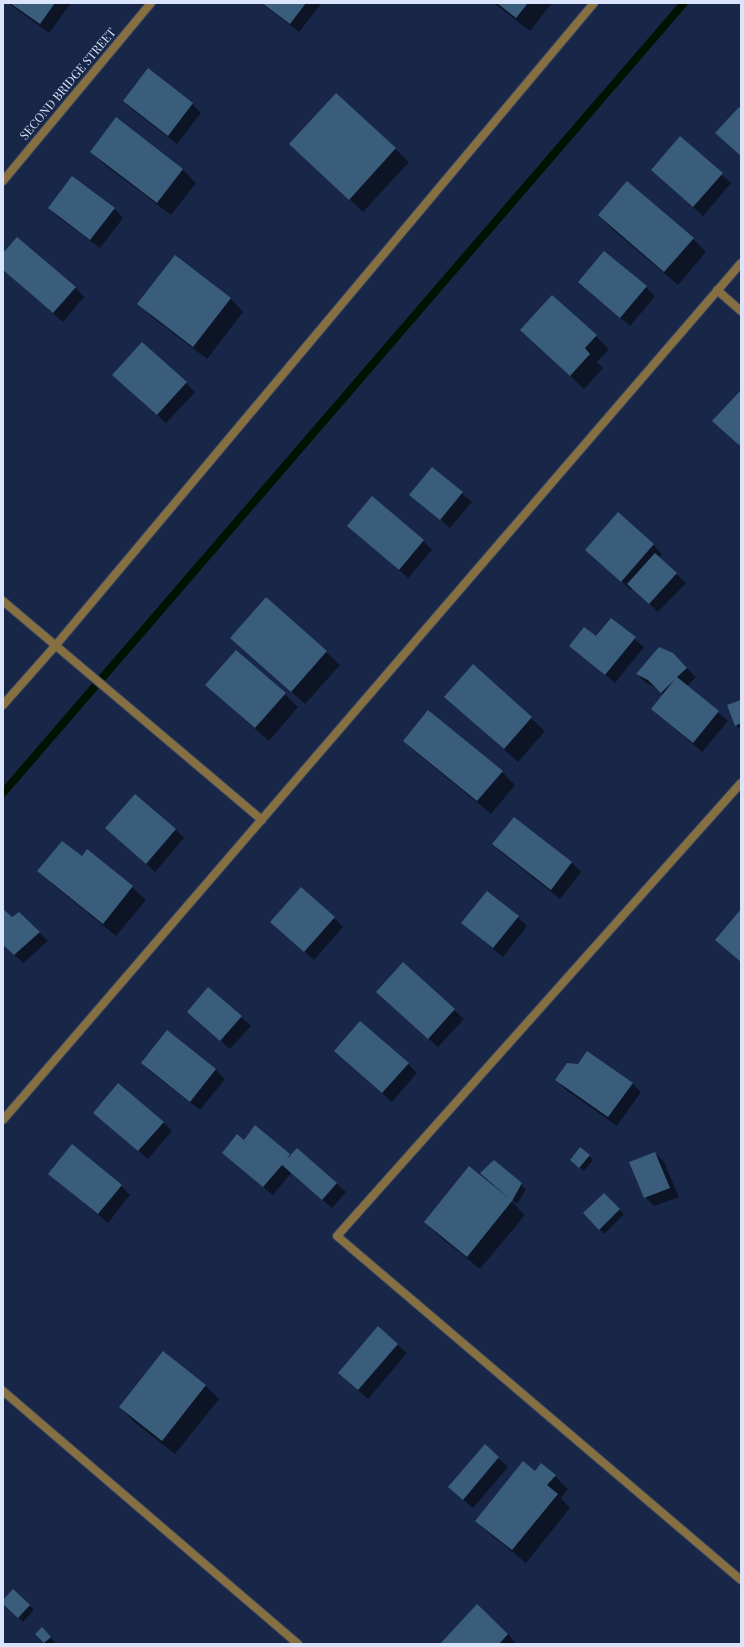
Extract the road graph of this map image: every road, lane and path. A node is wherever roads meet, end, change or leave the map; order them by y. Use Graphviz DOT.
graph roads {
  1 [pos="151,3"];
  2 [pos="594,3"];
  3 [pos="3,181"];
  4 [pos="741,263"];
  5 [pos="717,290"];
  6 [pos="741,311"];
  7 [pos="3,601"];
  8 [pos="56,645"];
  9 [pos="3,705"];
  10 [pos="741,783"];
  11 [pos="262,820"];
  12 [pos="3,1120"];
  13 [pos="3,1391"];
  14 [pos="741,1580"];
  15 [pos="298,1644"];
  1 -- 3 [label="street, SECOND BRIDGE STREET"];
  2 -- 8 [label="street"];
  4 -- 5 [label="street"];
  5 -- 6 [label="street"];
  5 -- 11 [label="street"];
  7 -- 8 [label="street"];
  8 -- 9 [label="street"];
  8 -- 11 [label="street"];
  10 -- 14 [label="street"];
  11 -- 12 [label="street"];
  13 -- 15 [label="street"];
}
